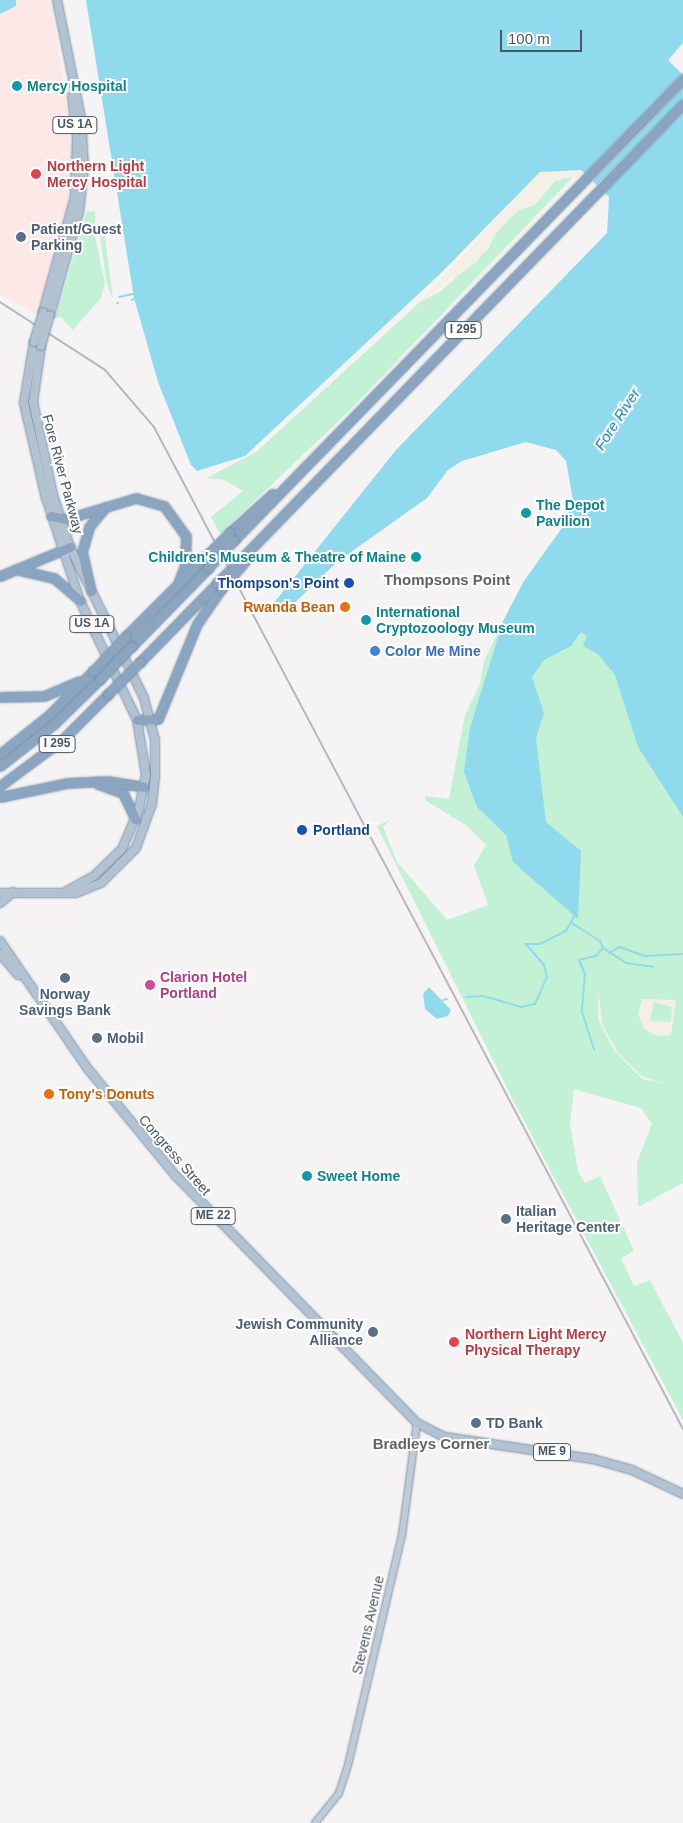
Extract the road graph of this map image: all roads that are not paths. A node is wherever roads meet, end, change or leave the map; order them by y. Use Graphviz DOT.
graph roads {
  1 [pos="57,0"];
  2 [pos="683,80"];
  3 [pos="683,104"];
  4 [pos="105,507"];
  5 [pos="56,517"];
  6 [pos="232,536"];
  7 [pos="67,549"];
  8 [pos="17,570"];
  9 [pos="0,576"];
  10 [pos="178,583"];
  11 [pos="219,586"];
  12 [pos="91,591"];
  13 [pos="80,601"];
  14 [pos="93,671"];
  15 [pos="0,693"];
  16 [pos="0,697"];
  17 [pos="17,699"];
  18 [pos="137,720"];
  19 [pos="152,721"];
  20 [pos="0,754"];
  21 [pos="0,766"];
  22 [pos="93,783"];
  23 [pos="0,786"];
  24 [pos="149,788"];
  25 [pos="0,797"];
  26 [pos="135,819"];
  27 [pos="13,892"];
  28 [pos="65,892"];
  29 [pos="0,893"];
  30 [pos="0,904"];
  31 [pos="0,941"];
  32 [pos="0,954"];
  33 [pos="32,989"];
  34 [pos="417,1423"];
  35 [pos="683,1494"];
  36 [pos="315,1823"];
  1 -- 5 [label="main road, Fore River Parkway / US 1A, bridge"];
  2 -- 6 [label="highway, I 295"];
  3 -- 11 [label="highway, I 295, bridge"];
  4 -- 5 [label="highway"];
  4 -- 10 [label="highway"];
  4 -- 12 [label="highway"];
  5 -- 7 [label="main road, Fore River Parkway / US 1A"];
  6 -- 10 [label="highway, US 1A, bridge"];
  6 -- 21 [label="highway, I 295, bridge"];
  7 -- 8 [label="highway"];
  7 -- 12 [label="main road, Fore River Parkway"];
  7 -- 13 [label="main road, Fore River Parkway / US 1A"];
  8 -- 9 [label="highway"];
  8 -- 13 [label="highway"];
  10 -- 14 [label="highway, US 1A, bridge"];
  11 -- 19 [label="highway"];
  11 -- 23 [label="highway, I 295, bridge"];
  12 -- 19 [label="main road, Fore River Parkway"];
  13 -- 18 [label="main road, Fore River Parkway / US 1A"];
  14 -- 17 [label="highway, US 1A"];
  14 -- 20 [label="highway"];
  15 -- 17 [label="highway, US 1A"];
  16 -- 17 [label="highway"];
  18 -- 19 [label="highway"];
  18 -- 24 [label="main road, Fore River Parkway"];
  19 -- 24 [label="main road, Fore River Parkway"];
  22 -- 24 [label="highway"];
  22 -- 25 [label="highway"];
  22 -- 26 [label="highway"];
  24 -- 26 [label="main road, Fore River Parkway"];
  24 -- 28 [label="main road, Fore River Parkway"];
  26 -- 28 [label="main road, Fore River Parkway"];
  27 -- 28 [label="main road, Fore River Parkway"];
  27 -- 29 [label="main road, Fore River Parkway"];
  27 -- 30 [label="main road"];
  31 -- 33 [label="main road, Congress Street / ME 22"];
  32 -- 33 [label="main road, Congress Street"];
  33 -- 34 [label="main road, Congress Street / ME 22"];
  34 -- 35 [label="main road, Congress Street / ME 9"];
  34 -- 36 [label="main road, Stevens Avenue"];
}
